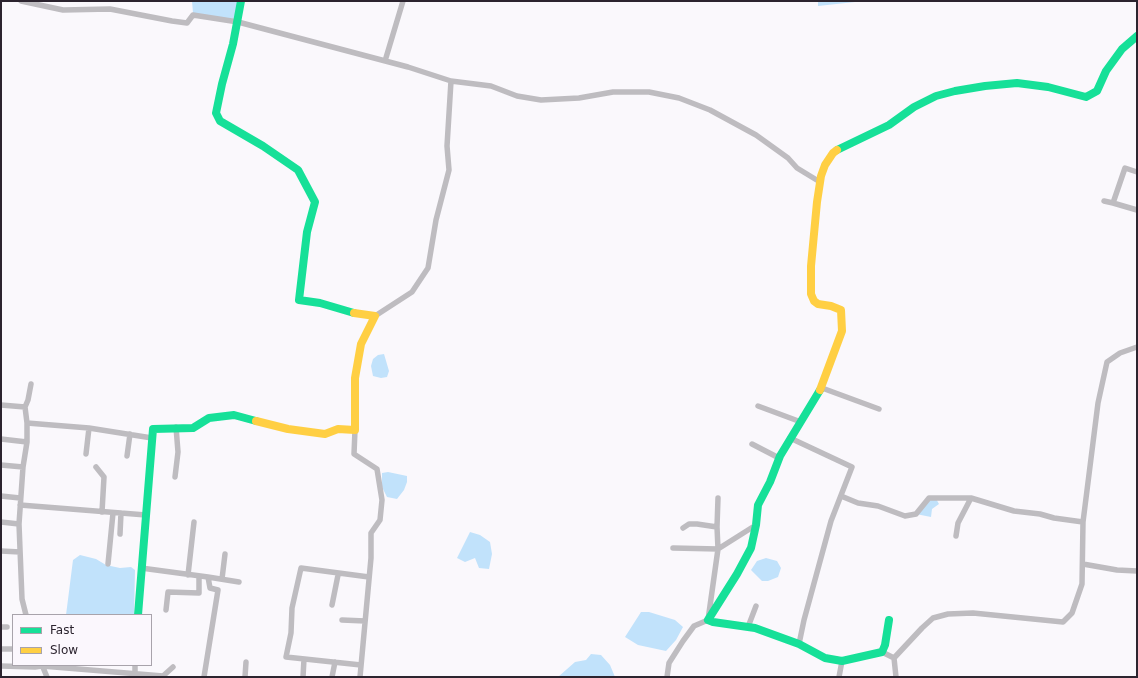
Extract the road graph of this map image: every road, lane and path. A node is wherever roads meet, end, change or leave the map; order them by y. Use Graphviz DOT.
graph roads {
  1 [pos="21,1"];
  2 [pos="241,1"];
  3 [pos="403,1"];
  4 [pos="238,22"];
  5 [pos="1137,36"];
  6 [pos="385,61"];
  7 [pos="451,81"];
  8 [pos="1137,172"];
  9 [pos="820,182"];
  10 [pos="1104,201"];
  11 [pos="1113,203"];
  12 [pos="1137,210"];
  13 [pos="375,316"];
  14 [pos="1137,348"];
  15 [pos="31,384"];
  16 [pos="822,388"];
  17 [pos="1,405"];
  18 [pos="25,406"];
  19 [pos="758,406"];
  20 [pos="879,409"];
  21 [pos="801,422"];
  22 [pos="27,423"];
  23 [pos="176,427"];
  24 [pos="90,428"];
  25 [pos="355,430"];
  26 [pos="130,434"];
  27 [pos="152,438"];
  28 [pos="790,438"];
  29 [pos="1,439"];
  30 [pos="27,442"];
  31 [pos="752,444"];
  32 [pos="86,454"];
  33 [pos="128,456"];
  34 [pos="779,458"];
  35 [pos="1,465"];
  36 [pos="96,466"];
  37 [pos="23,467"];
  38 [pos="175,477"];
  39 [pos="1,496"];
  40 [pos="841,496"];
  41 [pos="20,498"];
  42 [pos="718,498"];
  43 [pos="971,498"];
  44 [pos="20,505"];
  45 [pos="102,512"];
  46 [pos="113,513"];
  47 [pos="121,513"];
  48 [pos="146,515"];
  49 [pos="1,522"];
  50 [pos="194,522"];
  51 [pos="1083,522"];
  52 [pos="19,524"];
  53 [pos="756,525"];
  54 [pos="717,527"];
  55 [pos="683,528"];
  56 [pos="120,534"];
  57 [pos="956,536"];
  58 [pos="673,548"];
  59 [pos="718,549"];
  60 [pos="1,550"];
  61 [pos="20,552"];
  62 [pos="225,554"];
  63 [pos="108,564"];
  64 [pos="1083,564"];
  65 [pos="141,568"];
  66 [pos="1137,571"];
  67 [pos="188,575"];
  68 [pos="338,575"];
  69 [pos="199,576"];
  70 [pos="208,577"];
  71 [pos="369,577"];
  72 [pos="222,579"];
  73 [pos="239,582"];
  74 [pos="332,605"];
  75 [pos="756,606"];
  76 [pos="166,610"];
  77 [pos="26,614"];
  78 [pos="138,614"];
  79 [pos="342,620"];
  80 [pos="708,620"];
  81 [pos="889,620"];
  82 [pos="365,622"];
  83 [pos="748,627"];
  84 [pos="799,644"];
  85 [pos="1,649"];
  86 [pos="12,649"];
  87 [pos="882,652"];
  88 [pos="894,658"];
  89 [pos="304,659"];
  90 [pos="842,661"];
  91 [pos="246,662"];
  92 [pos="335,662"];
  93 [pos="361,664"];
  94 [pos="1,666"];
  95 [pos="38,666"];
  96 [pos="42,666"];
  97 [pos="51,666"];
  98 [pos="173,667"];
  99 [pos="135,675"];
  100 [pos="47,677"];
  101 [pos="163,677"];
  102 [pos="204,677"];
  103 [pos="245,677"];
  104 [pos="303,677"];
  105 [pos="332,677"];
  106 [pos="360,677"];
  107 [pos="667,677"];
  108 [pos="839,677"];
  109 [pos="896,677"];
  1 -- 4 [label="street"];
  2 -- 4 [label="street"];
  3 -- 6 [label="street"];
  4 -- 6 [label="street"];
  4 -- 13 [label="street"];
  5 -- 9 [label="street"];
  6 -- 7 [label="street"];
  7 -- 9 [label="street"];
  7 -- 13 [label="street"];
  8 -- 11 [label="street"];
  9 -- 16 [label="street"];
  10 -- 11 [label="street"];
  11 -- 12 [label="street"];
  13 -- 25 [label="street"];
  14 -- 51 [label="street"];
  15 -- 18 [label="street"];
  16 -- 20 [label="street"];
  16 -- 21 [label="street"];
  17 -- 18 [label="street"];
  18 -- 22 [label="street"];
  19 -- 21 [label="street"];
  21 -- 28 [label="street"];
  22 -- 24 [label="street"];
  22 -- 30 [label="street"];
  23 -- 25 [label="street"];
  23 -- 27 [label="street"];
  23 -- 38 [label="street"];
  24 -- 26 [label="street"];
  24 -- 32 [label="street"];
  25 -- 71 [label="street"];
  26 -- 27 [label="street"];
  26 -- 33 [label="street"];
  27 -- 48 [label="street"];
  28 -- 34 [label="street"];
  28 -- 40 [label="street"];
  29 -- 30 [label="street"];
  30 -- 37 [label="street"];
  31 -- 34 [label="street"];
  34 -- 53 [label="street"];
  35 -- 37 [label="street"];
  36 -- 45 [label="street"];
  37 -- 41 [label="street"];
  39 -- 41 [label="street"];
  40 -- 43 [label="street"];
  40 -- 84 [label="street"];
  41 -- 44 [label="street"];
  42 -- 54 [label="street"];
  43 -- 51 [label="street"];
  43 -- 57 [label="street"];
  44 -- 45 [label="street"];
  44 -- 52 [label="street"];
  45 -- 46 [label="street"];
  46 -- 47 [label="street"];
  46 -- 63 [label="street"];
  47 -- 48 [label="street"];
  47 -- 56 [label="street"];
  48 -- 65 [label="street"];
  49 -- 52 [label="street"];
  50 -- 67 [label="street"];
  51 -- 64 [label="street"];
  52 -- 61 [label="street"];
  53 -- 59 [label="street"];
  53 -- 80 [label="street"];
  54 -- 55 [label="street"];
  54 -- 59 [label="street"];
  58 -- 59 [label="street"];
  59 -- 80 [label="street"];
  60 -- 61 [label="street"];
  61 -- 77 [label="street"];
  62 -- 72 [label="street"];
  64 -- 66 [label="street"];
  64 -- 88 [label="street"];
  65 -- 67 [label="street"];
  65 -- 78 [label="street"];
  67 -- 69 [label="street"];
  68 -- 74 [label="street"];
  69 -- 70 [label="street"];
  69 -- 76 [label="street"];
  70 -- 72 [label="street"];
  70 -- 102 [label="street"];
  71 -- 82 [label="street"];
  71 -- 89 [label="street"];
  72 -- 73 [label="street"];
  75 -- 83 [label="street"];
  79 -- 82 [label="street"];
  80 -- 83 [label="street"];
  80 -- 107 [label="street"];
  81 -- 87 [label="street"];
  82 -- 93 [label="street"];
  83 -- 84 [label="street"];
  84 -- 90 [label="street"];
  85 -- 86 [label="street"];
  87 -- 88 [label="street"];
  87 -- 90 [label="street"];
  88 -- 109 [label="street"];
  89 -- 92 [label="street"];
  89 -- 104 [label="street"];
  90 -- 108 [label="street"];
  91 -- 103 [label="street"];
  92 -- 93 [label="street"];
  92 -- 105 [label="street"];
  93 -- 106 [label="street"];
  94 -- 95 [label="street"];
  96 -- 100 [label="street"];
  97 -- 99 [label="street"];
  98 -- 101 [label="street"];
  99 -- 101 [label="street"];
}
